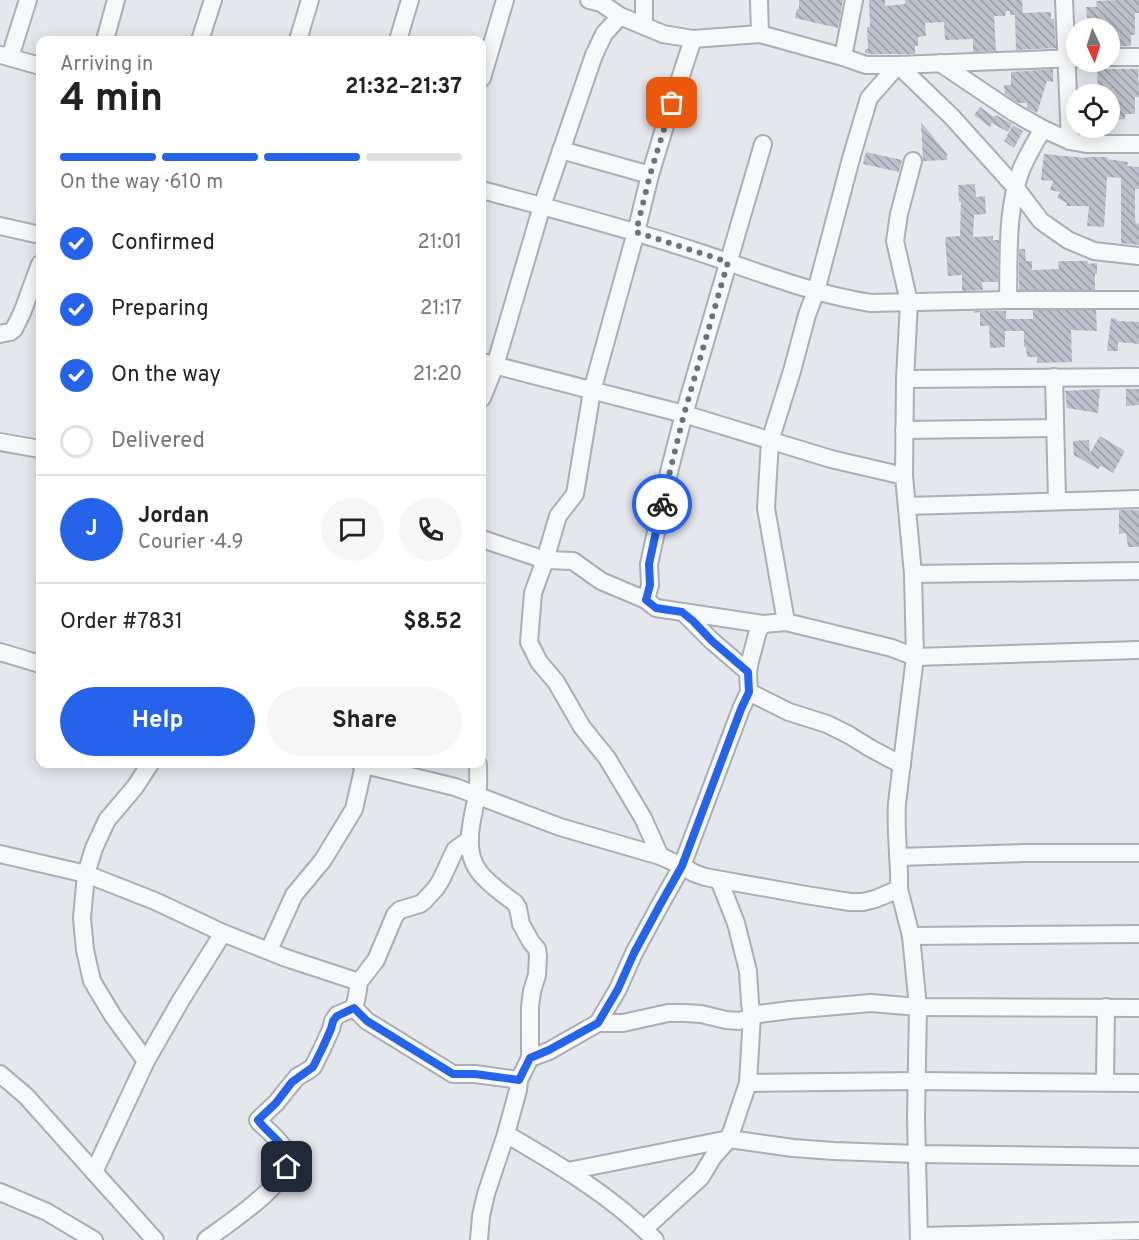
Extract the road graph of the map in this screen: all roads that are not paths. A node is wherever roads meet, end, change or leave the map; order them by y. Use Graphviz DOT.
graph roads {
  1 [pos="28,0"];
  2 [pos="116,0"];
  3 [pos="213,0"];
  4 [pos="310,0"];
  5 [pos="410,0"];
  6 [pos="505,0"];
  7 [pos="589,0"];
  8 [pos="644,0"];
  9 [pos="759,0"];
  10 [pos="854,0"];
  11 [pos="1064,0"];
  12 [pos="620,16"];
  13 [pos="1066,18"];
  14 [pos="644,26"];
  15 [pos="760,34"];
  16 [pos="106,36"];
  17 [pos="201,36"];
  18 [pos="299,36"];
  19 [pos="399,36"];
  20 [pos="693,39"];
  21 [pos="5,56"];
  22 [pos="843,57"];
  23 [pos="1120,57"];
  24 [pos="1139,57"];
  25 [pos="1066,58"];
  26 [pos="940,63"];
  27 [pos="486,64"];
  28 [pos="36,65"];
  29 [pos="898,65"];
  30 [pos="1072,72"];
  31 [pos="1043,129"];
  32 [pos="1070,141"];
  33 [pos="762,144"];
  34 [pos="1139,144"];
  35 [pos="561,150"];
  36 [pos="913,161"];
  37 [pos="650,175"];
  38 [pos="1016,188"];
  39 [pos="486,191"];
  40 [pos="542,206"];
  41 [pos="0,226"];
  42 [pos="636,232"];
  43 [pos="36,234"];
  44 [pos="1139,256"];
  45 [pos="728,262"];
  46 [pos="36,274"];
  47 [pos="816,291"];
  48 [pos="1008,300"];
  49 [pos="1139,300"];
  50 [pos="909,302"];
  51 [pos="0,334"];
  52 [pos="488,364"];
  53 [pos="1054,377"];
  54 [pos="1139,377"];
  55 [pos="905,379"];
  56 [pos="592,392"];
  57 [pos="684,414"];
  58 [pos="1055,428"];
  59 [pos="904,430"];
  60 [pos="770,441"];
  61 [pos="0,442"];
  62 [pos="36,448"];
  63 [pos="904,476"];
  64 [pos="1139,499"];
  65 [pos="1057,500"];
  66 [pos="907,506"];
  67 [pos="486,540"];
  68 [pos="545,560"];
  69 [pos="1139,571"];
  70 [pos="913,574"];
  71 [pos="646,600"];
  72 [pos="682,612"];
  73 [pos="786,622"];
  74 [pos="763,624"];
  75 [pos="1139,650"];
  76 [pos="0,652"];
  77 [pos="915,657"];
  78 [pos="36,663"];
  79 [pos="748,672"];
  80 [pos="749,692"];
  81 [pos="902,765"];
  82 [pos="147,768"];
  83 [pos="361,768"];
  84 [pos="378,768"];
  85 [pos="478,768"];
  86 [pos="477,795"];
  87 [pos="470,839"];
  88 [pos="1139,853"];
  89 [pos="0,854"];
  90 [pos="660,856"];
  91 [pos="898,857"];
  92 [pos="682,866"];
  93 [pos="86,874"];
  94 [pos="719,879"];
  95 [pos="899,889"];
  96 [pos="223,933"];
  97 [pos="1139,934"];
  98 [pos="911,936"];
  99 [pos="269,950"];
  100 [pos="359,982"];
  101 [pos="918,1007"];
  102 [pos="1106,1007"];
  103 [pos="354,1008"];
  104 [pos="1139,1008"];
  105 [pos="752,1015"];
  106 [pos="598,1023"];
  107 [pos="530,1058"];
  108 [pos="147,1061"];
  109 [pos="0,1074"];
  110 [pos="519,1080"];
  111 [pos="916,1081"];
  112 [pos="1105,1082"];
  113 [pos="748,1083"];
  114 [pos="1139,1083"];
  115 [pos="506,1134"];
  116 [pos="729,1139"];
  117 [pos="917,1154"];
  118 [pos="1139,1157"];
  119 [pos="568,1171"];
  120 [pos="94,1172"];
  121 [pos="0,1192"];
  122 [pos="1139,1231"];
  123 [pos="650,1234"];
  124 [pos="919,1238"];
  125 [pos="94,1240"];
  126 [pos="155,1240"];
  127 [pos="206,1240"];
  128 [pos="479,1240"];
  1 -- 21 [label="street"];
  2 -- 16 [label="street"];
  3 -- 17 [label="street"];
  4 -- 18 [label="street"];
  5 -- 19 [label="street"];
  6 -- 27 [label="street"];
  7 -- 12 [label="street"];
  8 -- 14 [label="street"];
  9 -- 15 [label="street"];
  10 -- 22 [label="street"];
  11 -- 13 [label="street"];
  12 -- 14 [label="street"];
  12 -- 35 [label="street"];
  14 -- 20 [label="street"];
  15 -- 20 [label="street"];
  15 -- 22 [label="street"];
  20 -- 37 [label="street"];
  21 -- 28 [label="street"];
  22 -- 29 [label="street"];
  23 -- 24 [label="street"];
  25 -- 26 [label="street"];
  26 -- 29 [label="street"];
  26 -- 31 [label="street"];
  29 -- 38 [label="street"];
  29 -- 47 [label="street"];
  30 -- 32 [label="street"];
  31 -- 32 [label="street"];
  31 -- 38 [label="street"];
  32 -- 34 [label="street"];
  33 -- 45 [label="street"];
  35 -- 37 [label="street"];
  35 -- 40 [label="street"];
  36 -- 50 [label="street"];
  37 -- 42 [label="street"];
  38 -- 44 [label="street"];
  38 -- 48 [label="street"];
  39 -- 40 [label="street"];
  40 -- 42 [label="street"];
  40 -- 52 [label="street"];
  41 -- 43 [label="street"];
  42 -- 45 [label="street"];
  42 -- 56 [label="street"];
  45 -- 47 [label="street"];
  45 -- 57 [label="street"];
  46 -- 51 [label="street"];
  47 -- 50 [label="street"];
  47 -- 60 [label="street"];
  48 -- 49 [label="street"];
  48 -- 50 [label="street"];
  50 -- 55 [label="street"];
  52 -- 56 [label="street"];
  53 -- 54 [label="street"];
  53 -- 55 [label="street"];
  53 -- 58 [label="street"];
  55 -- 59 [label="street"];
  56 -- 57 [label="street"];
  56 -- 68 [label="street"];
  57 -- 60 [label="street"];
  57 -- 71 [label="street"];
  58 -- 59 [label="street"];
  58 -- 65 [label="street"];
  59 -- 63 [label="street"];
  60 -- 63 [label="street"];
  60 -- 73 [label="street"];
  61 -- 62 [label="street"];
  63 -- 66 [label="street"];
  64 -- 65 [label="street"];
  65 -- 66 [label="street"];
  66 -- 70 [label="street"];
  67 -- 68 [label="street"];
  68 -- 71 [label="street"];
  68 -- 90 [label="street"];
  69 -- 70 [label="street"];
  70 -- 77 [label="street"];
  71 -- 72 [label="street"];
  72 -- 74 [label="street"];
  72 -- 79 [label="street"];
  73 -- 74 [label="street"];
  73 -- 77 [label="street"];
  74 -- 79 [label="street"];
  75 -- 77 [label="street"];
  76 -- 78 [label="street"];
  77 -- 81 [label="street"];
  79 -- 80 [label="street"];
  80 -- 81 [label="street"];
  80 -- 92 [label="street"];
  81 -- 91 [label="street"];
  82 -- 93 [label="street"];
  83 -- 99 [label="street"];
  84 -- 86 [label="street"];
  85 -- 86 [label="street"];
  86 -- 87 [label="street"];
  86 -- 90 [label="street"];
  87 -- 100 [label="street"];
  87 -- 107 [label="street"];
  88 -- 91 [label="street"];
  89 -- 93 [label="street"];
  90 -- 92 [label="street"];
  91 -- 95 [label="street"];
  92 -- 94 [label="street"];
  92 -- 106 [label="street"];
  93 -- 96 [label="street"];
  93 -- 108 [label="street"];
  94 -- 95 [label="street"];
  94 -- 105 [label="street"];
  95 -- 98 [label="street"];
  96 -- 99 [label="street"];
  96 -- 108 [label="street"];
  97 -- 98 [label="street"];
  98 -- 101 [label="street"];
  99 -- 100 [label="street"];
  100 -- 103 [label="street"];
  101 -- 102 [label="street"];
  101 -- 105 [label="street"];
  101 -- 111 [label="street"];
  102 -- 104 [label="street"];
  102 -- 112 [label="street"];
  103 -- 110 [label="street"];
  103 -- 127 [label="street"];
  105 -- 106 [label="street"];
  105 -- 113 [label="street"];
  106 -- 107 [label="street"];
  107 -- 110 [label="street"];
  108 -- 120 [label="street"];
  109 -- 120 [label="street"];
  110 -- 115 [label="street"];
  111 -- 112 [label="street"];
  111 -- 113 [label="street"];
  111 -- 117 [label="street"];
  112 -- 114 [label="street"];
  113 -- 116 [label="street"];
  115 -- 119 [label="street"];
  115 -- 128 [label="street"];
  116 -- 117 [label="street"];
  116 -- 119 [label="street"];
  116 -- 123 [label="street"];
  117 -- 118 [label="street"];
  117 -- 124 [label="street"];
  119 -- 123 [label="street"];
  120 -- 126 [label="street"];
  121 -- 125 [label="street"];
  122 -- 124 [label="street"];
}
